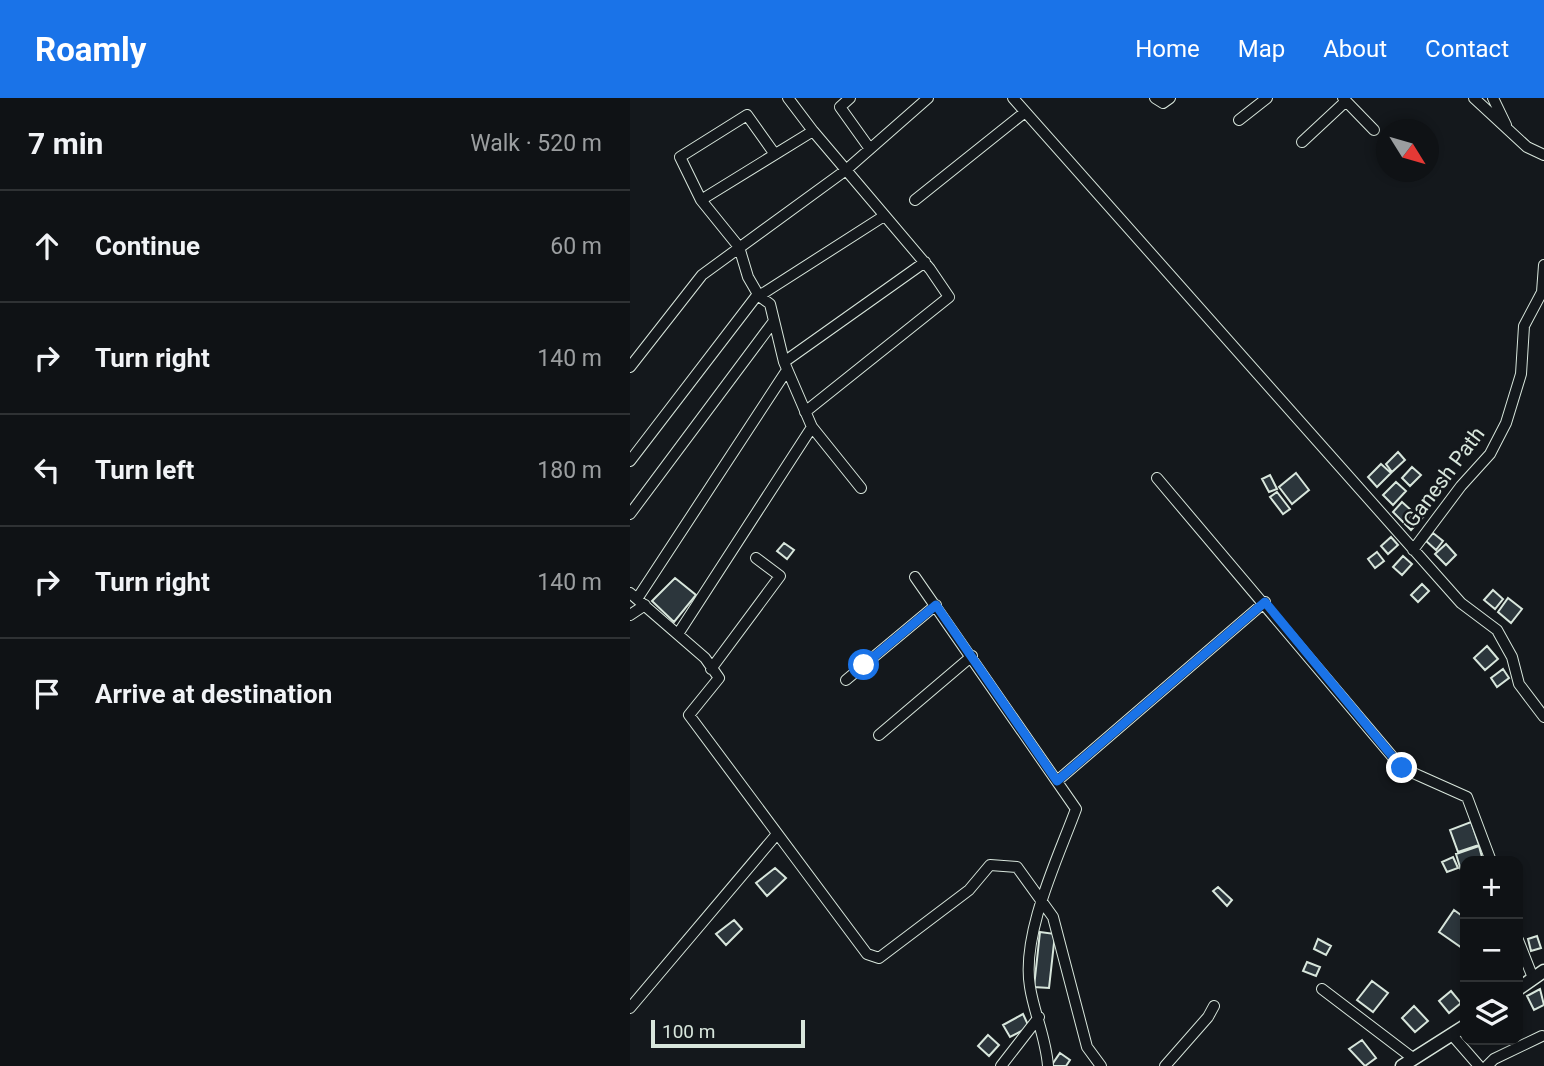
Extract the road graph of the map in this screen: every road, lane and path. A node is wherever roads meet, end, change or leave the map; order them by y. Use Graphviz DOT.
graph roads {
  1 [pos="788,98"];
  2 [pos="850,98"];
  3 [pos="928,98"];
  4 [pos="1013,98"];
  5 [pos="1155,98"];
  6 [pos="1170,98"];
  7 [pos="1267,98"];
  8 [pos="1474,98"];
  9 [pos="1493,98"];
  10 [pos="1344,99"];
  11 [pos="1026,112"];
  12 [pos="1239,120"];
  13 [pos="813,131"];
  14 [pos="1374,131"];
  15 [pos="1509,131"];
  16 [pos="1302,142"];
  17 [pos="870,149"];
  18 [pos="774,153"];
  19 [pos="1544,155"];
  20 [pos="846,170"];
  21 [pos="701,200"];
  22 [pos="915,200"];
  23 [pos="884,216"];
  24 [pos="739,247"];
  25 [pos="925,262"];
  26 [pos="1544,265"];
  27 [pos="759,295"];
  28 [pos="774,321"];
  29 [pos="786,366"];
  30 [pos="630,367"];
  31 [pos="805,412"];
  32 [pos="812,427"];
  33 [pos="630,461"];
  34 [pos="1157,478"];
  35 [pos="860,488"];
  36 [pos="630,514"];
  37 [pos="1413,550"];
  38 [pos="756,558"];
  39 [pos="915,577"];
  40 [pos="637,599"];
  41 [pos="1265,602"];
  42 [pos="936,605"];
  43 [pos="630,615"];
  44 [pos="678,634"];
  45 [pos="972,656"];
  46 [pos="712,668"];
  47 [pos="846,680"];
  48 [pos="1544,717"];
  49 [pos="879,735"];
  50 [pos="1057,781"];
  51 [pos="778,834"];
  52 [pos="1489,856"];
  53 [pos="1043,901"];
  54 [pos="1523,947"];
  55 [pos="1541,974"];
  56 [pos="1523,986"];
  57 [pos="1322,989"];
  58 [pos="1214,1006"];
  59 [pos="630,1008"];
  60 [pos="1039,1017"];
  61 [pos="1460,1029"];
  62 [pos="1452,1035"];
  63 [pos="1542,1036"];
  64 [pos="1414,1059"];
  65 [pos="1001,1066"];
  66 [pos="1048,1066"];
  67 [pos="1101,1066"];
  68 [pos="1165,1066"];
  69 [pos="1402,1066"];
  70 [pos="1479,1066"];
  71 [pos="1487,1066"];
  1 -- 13 [label="street"];
  2 -- 17 [label="street"];
  3 -- 17 [label="street"];
  4 -- 11 [label="street"];
  5 -- 6 [label="street"];
  7 -- 12 [label="street"];
  8 -- 15 [label="street"];
  9 -- 15 [label="street"];
  10 -- 14 [label="street"];
  10 -- 16 [label="street"];
  11 -- 22 [label="street"];
  11 -- 37 [label="street"];
  13 -- 18 [label="street"];
  13 -- 20 [label="street"];
  15 -- 19 [label="street"];
  17 -- 20 [label="street"];
  18 -- 21 [label="street"];
  18 -- 21 [label="street"];
  20 -- 23 [label="street"];
  20 -- 24 [label="street"];
  21 -- 24 [label="street"];
  23 -- 25 [label="street"];
  23 -- 27 [label="street"];
  24 -- 27 [label="street"];
  24 -- 30 [label="street"];
  25 -- 29 [label="street"];
  25 -- 31 [label="street"];
  26 -- 37 [label="street, Ganesh Path"];
  27 -- 28 [label="street"];
  27 -- 33 [label="street"];
  28 -- 29 [label="street"];
  28 -- 36 [label="street"];
  29 -- 31 [label="street"];
  29 -- 40 [label="street"];
  31 -- 32 [label="street"];
  32 -- 35 [label="street"];
  32 -- 44 [label="street"];
  34 -- 41 [label="street"];
  37 -- 48 [label="street"];
  38 -- 46 [label="street"];
  39 -- 42 [label="street"];
  40 -- 43 [label="street"];
  40 -- 44 [label="street"];
  41 -- 50 [label="street"];
  41 -- 52 [label="street"];
  42 -- 45 [label="street"];
  42 -- 47 [label="street"];
  44 -- 46 [label="street"];
  45 -- 49 [label="street"];
  45 -- 50 [label="street"];
  46 -- 51 [label="street"];
  50 -- 53 [label="street"];
  51 -- 53 [label="street"];
  51 -- 59 [label="street"];
  53 -- 60 [label="street"];
  53 -- 67 [label="street"];
  54 -- 55 [label="street"];
  55 -- 56 [label="street"];
  57 -- 64 [label="street"];
  58 -- 68 [label="street"];
  60 -- 65 [label="street"];
  60 -- 66 [label="street"];
  61 -- 62 [label="street"];
  62 -- 64 [label="street"];
  62 -- 70 [label="street"];
  63 -- 71 [label="street"];
  64 -- 69 [label="street"];
}
